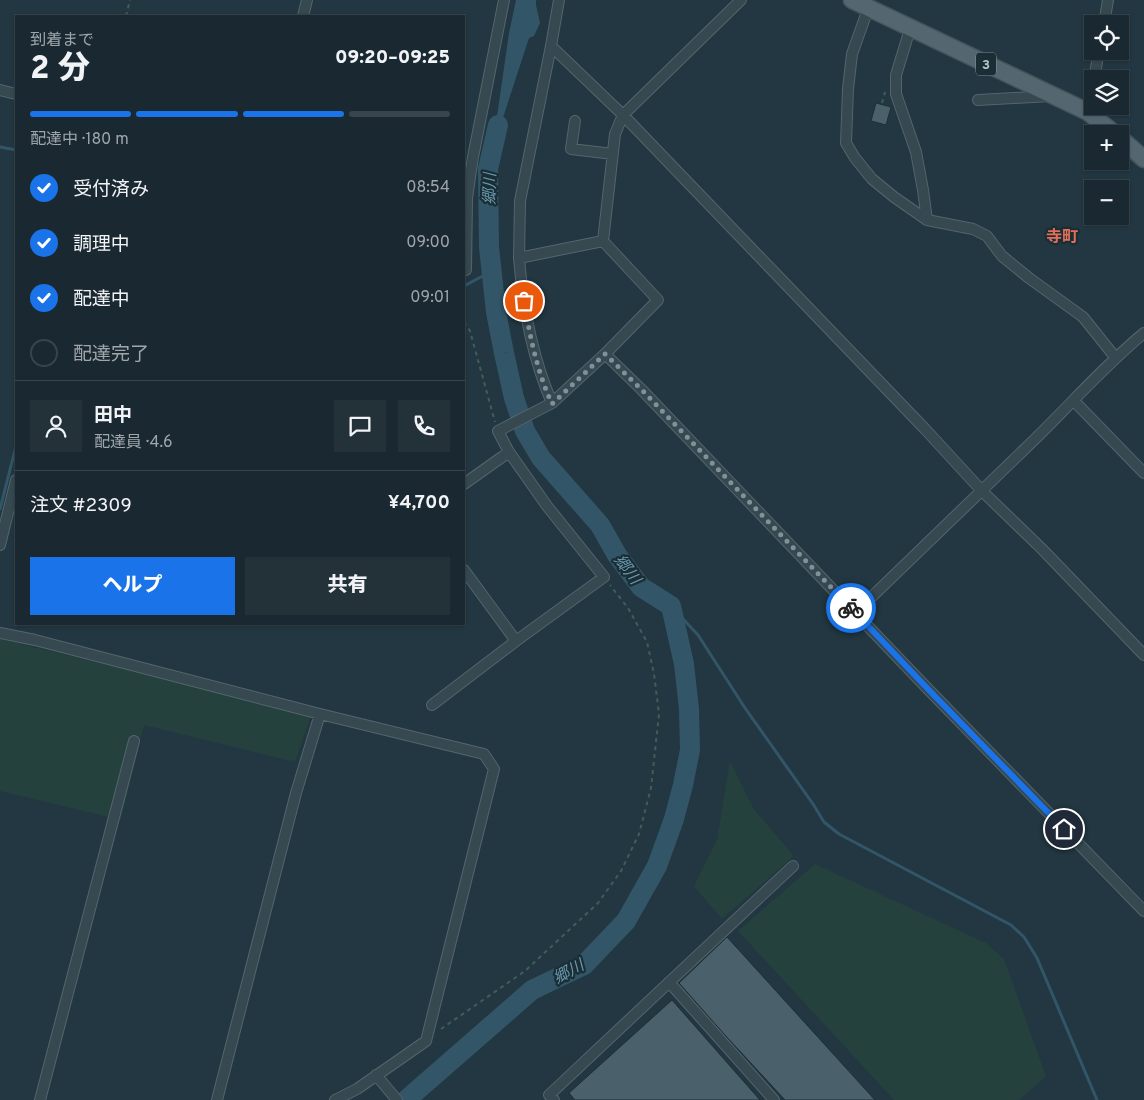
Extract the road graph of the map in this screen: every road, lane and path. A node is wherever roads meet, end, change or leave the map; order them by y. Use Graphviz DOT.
graph roads {
  1 [pos="130,0"];
  2 [pos="307,0"];
  3 [pos="504,0"];
  4 [pos="559,0"];
  5 [pos="741,0"];
  6 [pos="852,0"];
  7 [pos="1108,0"];
  8 [pos="868,9"];
  9 [pos="126,15"];
  10 [pos="303,15"];
  11 [pos="1106,15"];
  12 [pos="910,29"];
  13 [pos="551,46"];
  14 [pos="0,90"];
  15 [pos="15,94"];
  16 [pos="1056,96"];
  17 [pos="978,100"];
  18 [pos="1084,110"];
  19 [pos="623,115"];
  20 [pos="1092,115"];
  21 [pos="575,121"];
  22 [pos="1104,125"];
  23 [pos="1129,146"];
  24 [pos="613,154"];
  25 [pos="1144,159"];
  26 [pos="927,220"];
  27 [pos="603,241"];
  28 [pos="519,258"];
  29 [pos="466,270"];
  30 [pos="465,324"];
  31 [pos="1144,333"];
  32 [pos="605,354"];
  33 [pos="1115,358"];
  34 [pos="1074,401"];
  35 [pos="552,404"];
  36 [pos="498,431"];
  37 [pos="509,452"];
  38 [pos="1144,473"];
  39 [pos="465,483"];
  40 [pos="15,484"];
  41 [pos="982,491"];
  42 [pos="0,545"];
  43 [pos="465,571"];
  44 [pos="604,577"];
  45 [pos="856,612"];
  46 [pos="0,633"];
  47 [pos="516,641"];
  48 [pos="1144,655"];
  49 [pos="432,705"];
  50 [pos="320,714"];
  51 [pos="134,741"];
  52 [pos="793,866"];
  53 [pos="1144,911"];
  54 [pos="669,982"];
  55 [pos="427,1038"];
  56 [pos="376,1075"];
  57 [pos="40,1100"];
  58 [pos="216,1100"];
  59 [pos="334,1100"];
  60 [pos="396,1100"];
  61 [pos="554,1100"];
  62 [pos="774,1100"];
  1 -- 9 [label="path"];
  2 -- 10 [label="street"];
  3 -- 29 [label="street"];
  4 -- 13 [label="street"];
  5 -- 19 [label="street"];
  6 -- 8 [label="main road, 3"];
  7 -- 11 [label="street"];
  8 -- 12 [label="main road, 3"];
  8 -- 26 [label="street"];
  12 -- 16 [label="main road, 3"];
  12 -- 26 [label="street"];
  13 -- 19 [label="street"];
  13 -- 28 [label="street"];
  14 -- 15 [label="street"];
  16 -- 17 [label="street"];
  16 -- 18 [label="main road, 3"];
  19 -- 24 [label="street"];
  19 -- 41 [label="street"];
  20 -- 22 [label="main road, 3"];
  21 -- 24 [label="street"];
  23 -- 25 [label="main road"];
  24 -- 27 [label="street"];
  26 -- 33 [label="street"];
  27 -- 28 [label="street"];
  27 -- 32 [label="street"];
  28 -- 35 [label="street"];
  30 -- 36 [label="path"];
  31 -- 33 [label="street"];
  32 -- 35 [label="street"];
  32 -- 45 [label="street"];
  33 -- 34 [label="street"];
  34 -- 38 [label="street"];
  34 -- 41 [label="street"];
  35 -- 36 [label="street"];
  36 -- 37 [label="street"];
  37 -- 39 [label="street"];
  37 -- 44 [label="street"];
  40 -- 42 [label="street"];
  41 -- 45 [label="street"];
  41 -- 48 [label="street"];
  43 -- 47 [label="street"];
  44 -- 47 [label="street"];
  44 -- 55 [label="path"];
  45 -- 53 [label="street"];
  46 -- 50 [label="street"];
  47 -- 49 [label="street"];
  50 -- 55 [label="street"];
  50 -- 58 [label="street"];
  51 -- 57 [label="street"];
  52 -- 54 [label="street"];
  54 -- 61 [label="street"];
  54 -- 62 [label="street"];
  55 -- 56 [label="street"];
  56 -- 59 [label="street"];
  56 -- 60 [label="street"];
}
